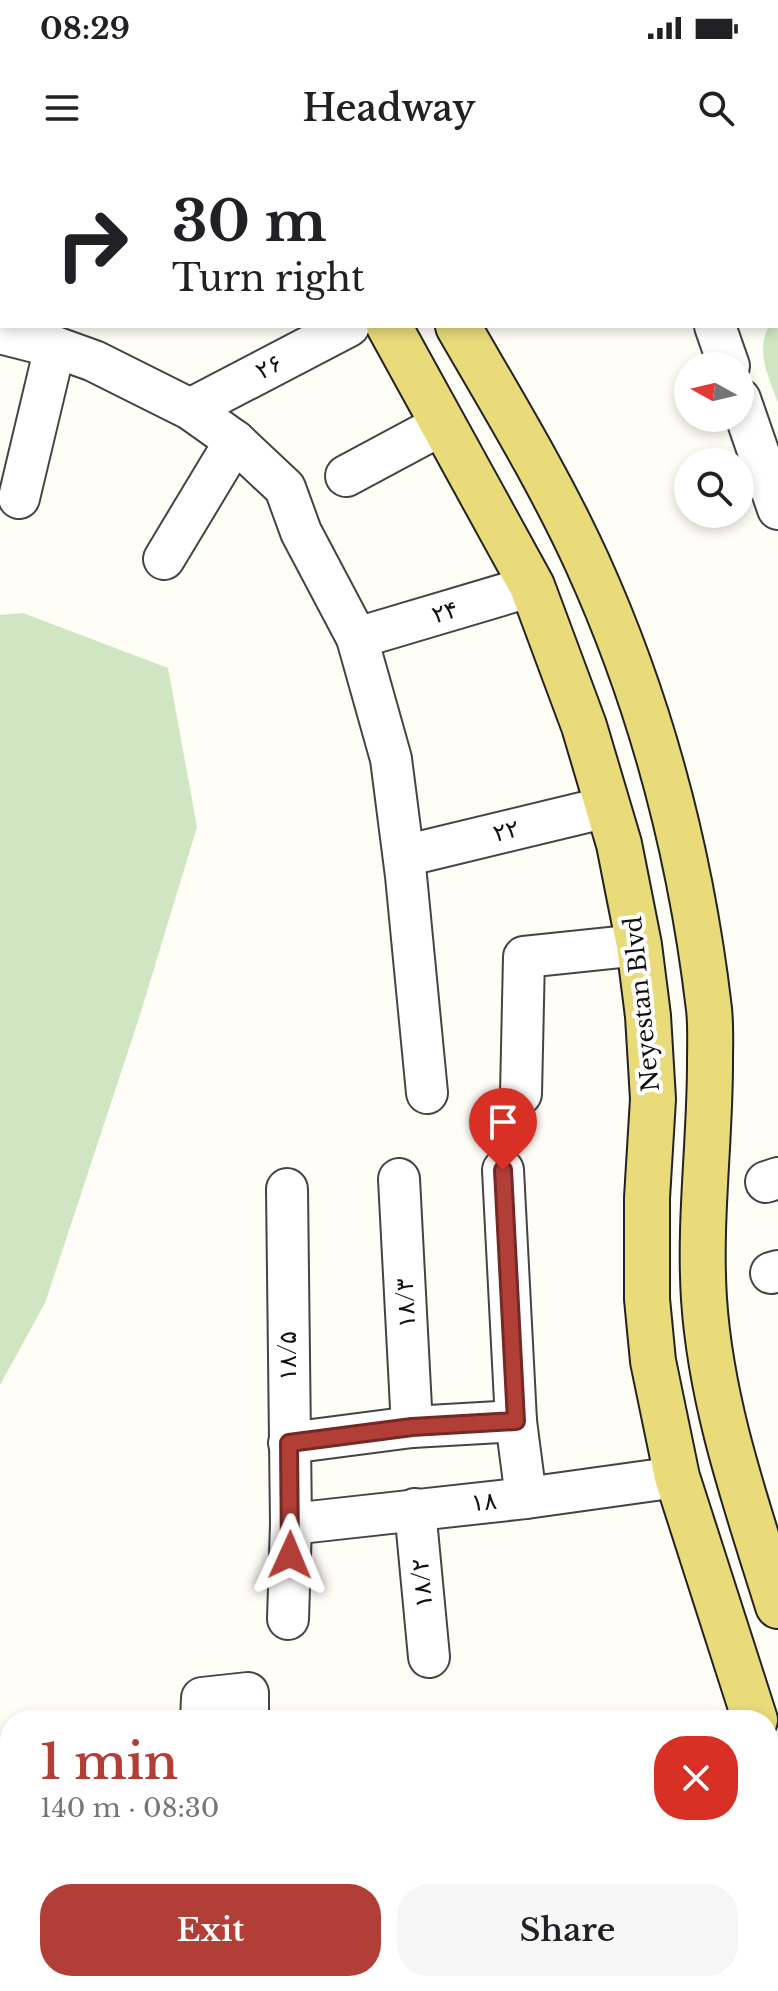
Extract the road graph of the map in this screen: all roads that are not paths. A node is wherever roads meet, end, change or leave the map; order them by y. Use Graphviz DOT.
graph roads {
  1 [pos="345,328"];
  2 [pos="390,328"];
  3 [pos="459,328"];
  4 [pos="716,328"];
  5 [pos="0,333"];
  6 [pos="55,347"];
  7 [pos="724,352"];
  8 [pos="190,409"];
  9 [pos="443,424"];
  10 [pos="751,432"];
  11 [pos="235,441"];
  12 [pos="346,476"];
  13 [pos="19,498"];
  14 [pos="778,509"];
  15 [pos="164,559"];
  16 [pos="532,586"];
  17 [pos="357,638"];
  18 [pos="607,807"];
  19 [pos="404,856"];
  20 [pos="639,945"];
  21 [pos="427,1093"];
  22 [pos="521,1094"];
  23 [pos="503,1170"];
  24 [pos="399,1179"];
  25 [pos="287,1189"];
  26 [pos="516,1421"];
  27 [pos="412,1427"];
  28 [pos="289,1443"];
  29 [pos="677,1477"];
  30 [pos="526,1498"];
  31 [pos="415,1509"];
  32 [pos="291,1524"];
  33 [pos="778,1606"];
  34 [pos="288,1619"];
  35 [pos="429,1657"];
  36 [pos="201,1710"];
  37 [pos="248,1710"];
  38 [pos="752,1710"];
  1 -- 8 [label="street, ۲۶"];
  2 -- 9 [label="main road, Neyestan Blvd"];
  3 -- 33 [label="main road"];
  4 -- 7 [label="street"];
  5 -- 6 [label="street"];
  6 -- 8 [label="street"];
  6 -- 13 [label="street"];
  8 -- 11 [label="street"];
  9 -- 12 [label="street"];
  9 -- 16 [label="main road, Neyestan Blvd"];
  10 -- 14 [label="street"];
  11 -- 15 [label="street"];
  11 -- 17 [label="street"];
  16 -- 17 [label="street, ۲۴"];
  16 -- 18 [label="main road, Neyestan Blvd"];
  17 -- 19 [label="street"];
  18 -- 19 [label="street, ۲۲"];
  18 -- 20 [label="main road, Neyestan Blvd"];
  19 -- 21 [label="street"];
  20 -- 22 [label="street"];
  20 -- 29 [label="main road, Neyestan Blvd"];
  23 -- 26 [label="street"];
  24 -- 27 [label="street, ۱۸/۳"];
  25 -- 28 [label="street, ۱۸/۵"];
  26 -- 27 [label="street"];
  26 -- 30 [label="street"];
  27 -- 28 [label="street"];
  28 -- 32 [label="street, ۱۸/۵"];
  29 -- 30 [label="street, ۱۸"];
  29 -- 38 [label="main road, Neyestan Blvd"];
  30 -- 31 [label="street, ۱۸"];
  31 -- 32 [label="street, ۱۸"];
  31 -- 35 [label="street, ۱۸/۲"];
  32 -- 34 [label="street, ۱۸/۵"];
  36 -- 37 [label="street"];
}
